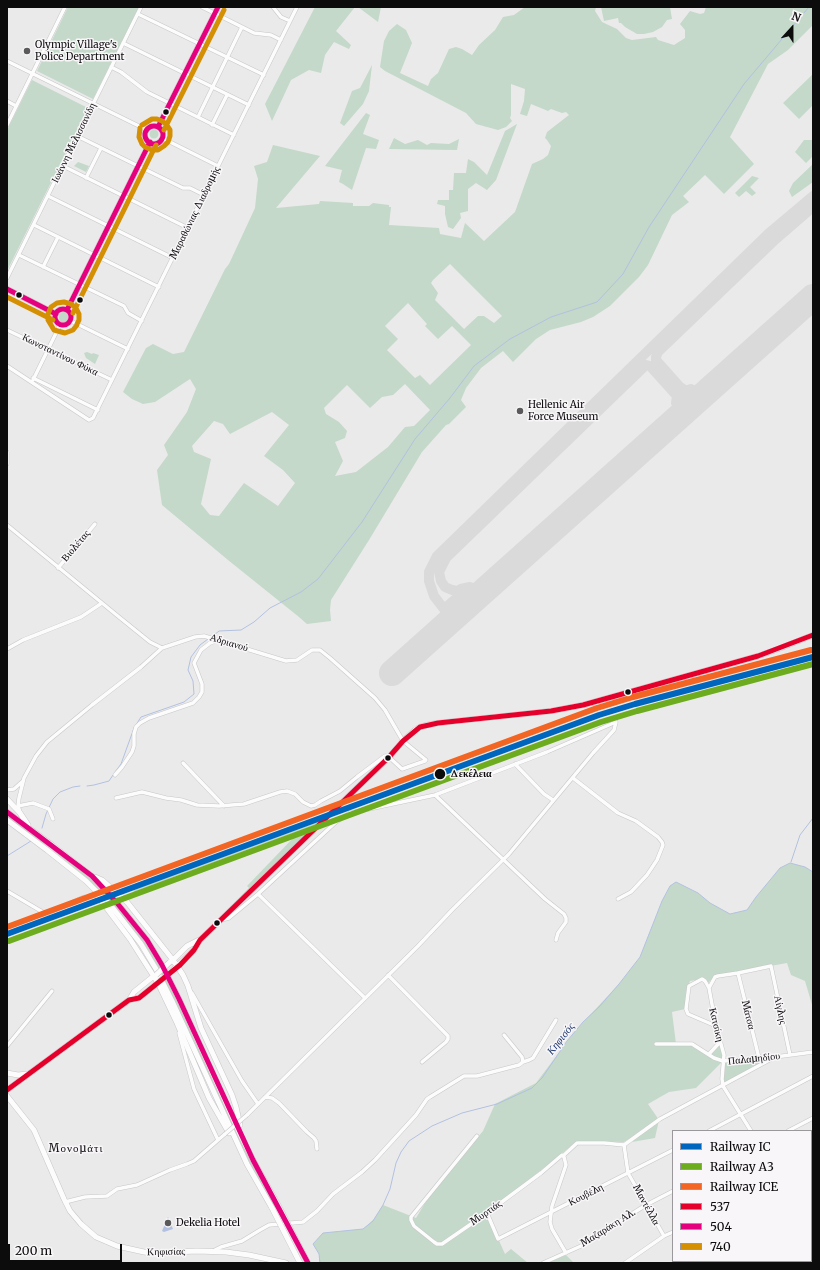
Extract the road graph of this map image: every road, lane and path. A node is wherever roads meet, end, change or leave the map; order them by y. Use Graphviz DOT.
graph roads {
  1 [pos="65,7"];
  2 [pos="141,7"];
  3 [pos="202,7"];
  4 [pos="218,7"];
  5 [pos="273,7"];
  6 [pos="298,7"];
  7 [pos="214,13"];
  8 [pos="138,14"];
  9 [pos="290,21"];
  10 [pos="242,27"];
  11 [pos="281,40"];
  12 [pos="123,43"];
  13 [pos="200,43"];
  14 [pos="228,57"];
  15 [pos="7,61"];
  16 [pos="111,68"];
  17 [pos="32,74"];
  18 [pos="184,74"];
  19 [pos="264,75"];
  20 [pos="212,88"];
  21 [pos="227,95"];
  22 [pos="7,101"];
  23 [pos="93,104"];
  24 [pos="170,104"];
  25 [pos="249,105"];
  26 [pos="16,106"];
  27 [pos="198,117"];
  28 [pos="7,125"];
  29 [pos="212,125"];
  30 [pos="158,127"];
  31 [pos="147,130"];
  32 [pos="234,135"];
  33 [pos="77,136"];
  34 [pos="162,138"];
  35 [pos="150,142"];
  36 [pos="101,148"];
  37 [pos="62,166"];
  38 [pos="138,166"];
  39 [pos="218,166"];
  40 [pos="86,178"];
  41 [pos="204,195"];
  42 [pos="48,196"];
  43 [pos="124,196"];
  44 [pos="34,225"];
  45 [pos="109,226"];
  46 [pos="188,228"];
  47 [pos="58,237"];
  48 [pos="19,254"];
  49 [pos="94,255"];
  50 [pos="173,258"];
  51 [pos="43,267"];
  52 [pos="7,278"];
  53 [pos="80,285"];
  54 [pos="159,287"];
  55 [pos="7,289"];
  56 [pos="67,310"];
  57 [pos="56,314"];
  58 [pos="71,321"];
  59 [pos="142,321"];
  60 [pos="60,325"];
  61 [pos="7,330"];
  62 [pos="128,349"];
  63 [pos="48,350"];
  64 [pos="7,366"];
  65 [pos="32,380"];
  66 [pos="112,380"];
  67 [pos="98,410"];
  68 [pos="7,452"];
  69 [pos="7,464"];
  70 [pos="95,524"];
  71 [pos="7,525"];
  72 [pos="58,568"];
  73 [pos="102,603"];
  74 [pos="813,635"];
  75 [pos="218,640"];
  76 [pos="162,648"];
  77 [pos="7,649"];
  78 [pos="403,741"];
  79 [pos="390,757"];
  80 [pos="183,763"];
  81 [pos="515,764"];
  82 [pos="115,775"];
  83 [pos="24,778"];
  84 [pos="573,778"];
  85 [pos="7,790"];
  86 [pos="435,795"];
  87 [pos="116,798"];
  88 [pos="7,799"];
  89 [pos="553,800"];
  90 [pos="18,806"];
  91 [pos="224,806"];
  92 [pos="7,812"];
  93 [pos="20,813"];
  94 [pos="53,819"];
  95 [pos="7,820"];
  96 [pos="7,824"];
  97 [pos="17,828"];
  98 [pos="31,829"];
  99 [pos="503,859"];
  100 [pos="92,876"];
  101 [pos="86,881"];
  102 [pos="7,891"];
  103 [pos="258,894"];
  104 [pos="84,897"];
  105 [pos="618,899"];
  106 [pos="221,920"];
  107 [pos="200,940"];
  108 [pos="556,940"];
  109 [pos="172,961"];
  110 [pos="176,968"];
  111 [pos="738,973"];
  112 [pos="155,975"];
  113 [pos="388,975"];
  114 [pos="159,982"];
  115 [pos="188,986"];
  116 [pos="709,988"];
  117 [pos="52,991"];
  118 [pos="365,998"];
  119 [pos="129,1000"];
  120 [pos="556,1020"];
  121 [pos="177,1023"];
  122 [pos="716,1026"];
  123 [pos="504,1036"];
  124 [pos="720,1042"];
  125 [pos="656,1044"];
  126 [pos="7,1046"];
  127 [pos="813,1052"];
  128 [pos="709,1054"];
  129 [pos="790,1055"];
  130 [pos="776,1057"];
  131 [pos="758,1058"];
  132 [pos="723,1061"];
  133 [pos="422,1062"];
  134 [pos="523,1062"];
  135 [pos="7,1073"];
  136 [pos="30,1073"];
  137 [pos="813,1076"];
  138 [pos="724,1086"];
  139 [pos="7,1090"];
  140 [pos="7,1096"];
  141 [pos="265,1097"];
  142 [pos="258,1104"];
  143 [pos="741,1114"];
  144 [pos="813,1118"];
  145 [pos="711,1130"];
  146 [pos="750,1130"];
  147 [pos="790,1130"];
  148 [pos="241,1136"];
  149 [pos="477,1136"];
  150 [pos="218,1140"];
  151 [pos="236,1140"];
  152 [pos="624,1145"];
  153 [pos="317,1149"];
  154 [pos="672,1150"];
  155 [pos="563,1156"];
  156 [pos="628,1172"];
  157 [pos="672,1192"];
  158 [pos="65,1202"];
  159 [pos="646,1205"];
  160 [pos="487,1213"];
  161 [pos="550,1213"];
  162 [pos="672,1232"];
  163 [pos="664,1236"];
  164 [pos="212,1251"];
  165 [pos="566,1253"];
  166 [pos="286,1263"];
  167 [pos="300,1263"];
  168 [pos="308,1263"];
  169 [pos="543,1263"];
  170 [pos="625,1263"];
  1 -- 17 [label="street"];
  2 -- 8 [label="street, Ιωάννη Μελισσανίδη"];
  3 -- 7 [label="street"];
  4 -- 7 [label="main road"];
  5 -- 9 [label="street"];
  6 -- 9 [label="street, Μαραθώνιας Διαδρομής"];
  7 -- 10 [label="street"];
  7 -- 13 [label="main road"];
  8 -- 12 [label="street, Ιωάννη Μελισσανίδη"];
  8 -- 13 [label="street"];
  9 -- 11 [label="street, Μαραθώνιας Διαδρομής"];
  10 -- 11 [label="street"];
  10 -- 14 [label="street"];
  11 -- 19 [label="street, Μαραθώνιας Διαδρομής"];
  12 -- 16 [label="street, Ιωάννη Μελισσανίδη"];
  12 -- 18 [label="street"];
  13 -- 14 [label="street"];
  13 -- 18 [label="main road"];
  14 -- 19 [label="street"];
  14 -- 20 [label="street"];
  15 -- 17 [label="street"];
  16 -- 23 [label="street, Ιωάννη Μελισσανίδη"];
  16 -- 24 [label="street"];
  17 -- 23 [label="street"];
  17 -- 26 [label="street"];
  18 -- 20 [label="street"];
  18 -- 24 [label="main road"];
  19 -- 25 [label="street, Μαραθώνιας Διαδρομής"];
  20 -- 21 [label="street"];
  20 -- 27 [label="street"];
  21 -- 25 [label="street"];
  21 -- 29 [label="street"];
  22 -- 26 [label="street"];
  23 -- 31 [label="street"];
  23 -- 33 [label="street, Ιωάννη Μελισσανίδη"];
  24 -- 27 [label="street"];
  24 -- 30 [label="main road"];
  25 -- 32 [label="street, Μαραθώνιας Διαδρομής"];
  26 -- 28 [label="street"];
  27 -- 29 [label="street"];
  29 -- 32 [label="street"];
  30 -- 31 [label="main road"];
  30 -- 34 [label="main road"];
  31 -- 35 [label="main road"];
  32 -- 39 [label="street, Μαραθώνιας Διαδρομής"];
  33 -- 36 [label="street"];
  33 -- 37 [label="street, Ιωάννη Μελισσανίδη"];
  34 -- 35 [label="main road"];
  34 -- 39 [label="street"];
  35 -- 38 [label="main road"];
  36 -- 38 [label="street"];
  36 -- 40 [label="street"];
  37 -- 40 [label="street"];
  37 -- 42 [label="street, Ιωάννη Μελισσανίδη"];
  38 -- 41 [label="street"];
  38 -- 43 [label="main road"];
  39 -- 41 [label="street, Μαραθώνιας Διαδρομής"];
  40 -- 43 [label="street"];
  41 -- 46 [label="street, Μαραθώνιας Διαδρομής"];
  42 -- 44 [label="street, Ιωάννη Μελισσανίδη"];
  42 -- 45 [label="street"];
  43 -- 45 [label="main road"];
  43 -- 46 [label="street"];
  44 -- 47 [label="street"];
  44 -- 48 [label="street, Ιωάννη Μελισσανίδη"];
  45 -- 49 [label="main road"];
  45 -- 50 [label="street"];
  46 -- 50 [label="street, Μαραθώνιας Διαδρομής"];
  47 -- 49 [label="street"];
  47 -- 51 [label="street"];
  48 -- 51 [label="street"];
  48 -- 52 [label="street, Ιωάννη Μελισσανίδη"];
  49 -- 53 [label="main road"];
  49 -- 54 [label="street"];
  50 -- 54 [label="street, Μαραθώνιας Διαδρομής"];
  51 -- 53 [label="street"];
  53 -- 56 [label="main road"];
  53 -- 59 [label="street"];
  54 -- 59 [label="street, Μαραθώνιας Διαδρομής"];
  55 -- 57 [label="main road"];
  56 -- 57 [label="main road"];
  56 -- 58 [label="main road"];
  57 -- 60 [label="main road"];
  58 -- 60 [label="main road"];
  58 -- 62 [label="street"];
  59 -- 62 [label="street, Μαραθώνιας Διαδρομής"];
  60 -- 63 [label="street"];
  61 -- 63 [label="street, Κωνσταντίνου Φύκα"];
  62 -- 66 [label="street, Μαραθώνιας Διαδρομής"];
  63 -- 65 [label="street"];
  63 -- 66 [label="street, Κωνσταντίνου Φύκα"];
  64 -- 65 [label="street"];
  65 -- 67 [label="street"];
  65 -- 67 [label="street, Μαραθώνιας Διαδρομής"];
  66 -- 67 [label="street, Μαραθώνιας Διαδρομής"];
  68 -- 69 [label="street"];
  70 -- 72 [label="street, Βιολέτας"];
  71 -- 72 [label="street"];
  72 -- 73 [label="street"];
  73 -- 76 [label="street"];
  73 -- 77 [label="street"];
  74 -- 78 [label="main road"];
  75 -- 76 [label="street, Αδριανού"];
  75 -- 78 [label="street, Αδριανού"];
  75 -- 82 [label="street"];
  76 -- 83 [label="street"];
  78 -- 79 [label="main road"];
  78 -- 79 [label="street"];
  79 -- 91 [label="street"];
  79 -- 106 [label="main road"];
  80 -- 91 [label="street"];
  81 -- 84 [label="street"];
  81 -- 86 [label="street"];
  81 -- 89 [label="street"];
  83 -- 85 [label="street"];
  83 -- 90 [label="street"];
  84 -- 89 [label="street"];
  84 -- 105 [label="street"];
  86 -- 99 [label="street"];
  86 -- 103 [label="street"];
  87 -- 91 [label="street"];
  88 -- 93 [label="main road"];
  89 -- 99 [label="street"];
  90 -- 93 [label="street"];
  90 -- 94 [label="street"];
  92 -- 98 [label="main road"];
  93 -- 98 [label="main road"];
  95 -- 97 [label="main road"];
  96 -- 97 [label="main road"];
  97 -- 101 [label="main road"];
  98 -- 100 [label="main road"];
  99 -- 108 [label="street"];
  99 -- 113 [label="street"];
  100 -- 109 [label="main road"];
  100 -- 148 [label="main road"];
  101 -- 112 [label="main road"];
  101 -- 151 [label="main road"];
  102 -- 104 [label="street"];
  103 -- 106 [label="street"];
  103 -- 118 [label="street"];
  106 -- 107 [label="main road"];
  107 -- 109 [label="main road"];
  107 -- 110 [label="main road"];
  109 -- 110 [label="main road"];
  109 -- 112 [label="main road, bridge"];
  110 -- 114 [label="main road, bridge"];
  110 -- 115 [label="main road"];
  111 -- 116 [label="street"];
  111 -- 129 [label="street, Αίγλης"];
  111 -- 131 [label="street, Μάτσα"];
  112 -- 114 [label="main road"];
  112 -- 119 [label="main road"];
  113 -- 118 [label="street"];
  113 -- 133 [label="street"];
  114 -- 119 [label="main road"];
  114 -- 121 [label="main road"];
  115 -- 142 [label="street"];
  115 -- 148 [label="main road"];
  116 -- 122 [label="street, Κατσίκη"];
  116 -- 122 [label="street"];
  117 -- 126 [label="street"];
  118 -- 141 [label="street"];
  119 -- 136 [label="main road"];
  120 -- 134 [label="street"];
  121 -- 150 [label="street"];
  121 -- 151 [label="main road"];
  122 -- 124 [label="street, Κατσίκη"];
  123 -- 134 [label="street"];
  124 -- 128 [label="street"];
  124 -- 132 [label="street, Κατσίκη"];
  125 -- 128 [label="street"];
  127 -- 129 [label="street, Παλαμηδίου"];
  128 -- 132 [label="street"];
  129 -- 130 [label="street, Παλαμηδίου"];
  130 -- 131 [label="street, Παλαμηδίου"];
  130 -- 138 [label="street"];
  131 -- 132 [label="street, Παλαμηδίου"];
  132 -- 138 [label="street, Παλαμηδίου"];
  134 -- 164 [label="street"];
  135 -- 136 [label="main road"];
  136 -- 139 [label="main road"];
  137 -- 143 [label="street"];
  138 -- 143 [label="street, Παλαμηδίου"];
  138 -- 152 [label="street"];
  140 -- 158 [label="main road, Κηφισίας"];
  141 -- 142 [label="street"];
  141 -- 153 [label="street"];
  142 -- 150 [label="street, bridge"];
  143 -- 145 [label="street"];
  143 -- 146 [label="street, Παλαμηδίου"];
  144 -- 147 [label="street"];
  148 -- 168 [label="main road, bridge"];
  149 -- 160 [label="street, Μυρτιάς"];
  150 -- 158 [label="street"];
  151 -- 167 [label="main road, bridge"];
  152 -- 155 [label="street, Μυρτιάς"];
  152 -- 156 [label="street"];
  154 -- 156 [label="street, Κουβέλη"];
  155 -- 160 [label="street, Μυρτιάς"];
  155 -- 161 [label="street"];
  156 -- 159 [label="street, Μαντέλλα"];
  156 -- 161 [label="street, Κουβέλη"];
  157 -- 159 [label="street, Μαζαράκη Αλ."];
  158 -- 164 [label="main road, Κηφισίας"];
  159 -- 163 [label="street, Μαντέλλα"];
  159 -- 165 [label="street, Μαζαράκη Αλ."];
  160 -- 161 [label="street, Κουβέλη"];
  161 -- 165 [label="street"];
  162 -- 163 [label="street"];
  163 -- 170 [label="street"];
  164 -- 166 [label="main road, Κηφισίας"];
  165 -- 169 [label="street, Μαζαράκη Αλ."];
}
